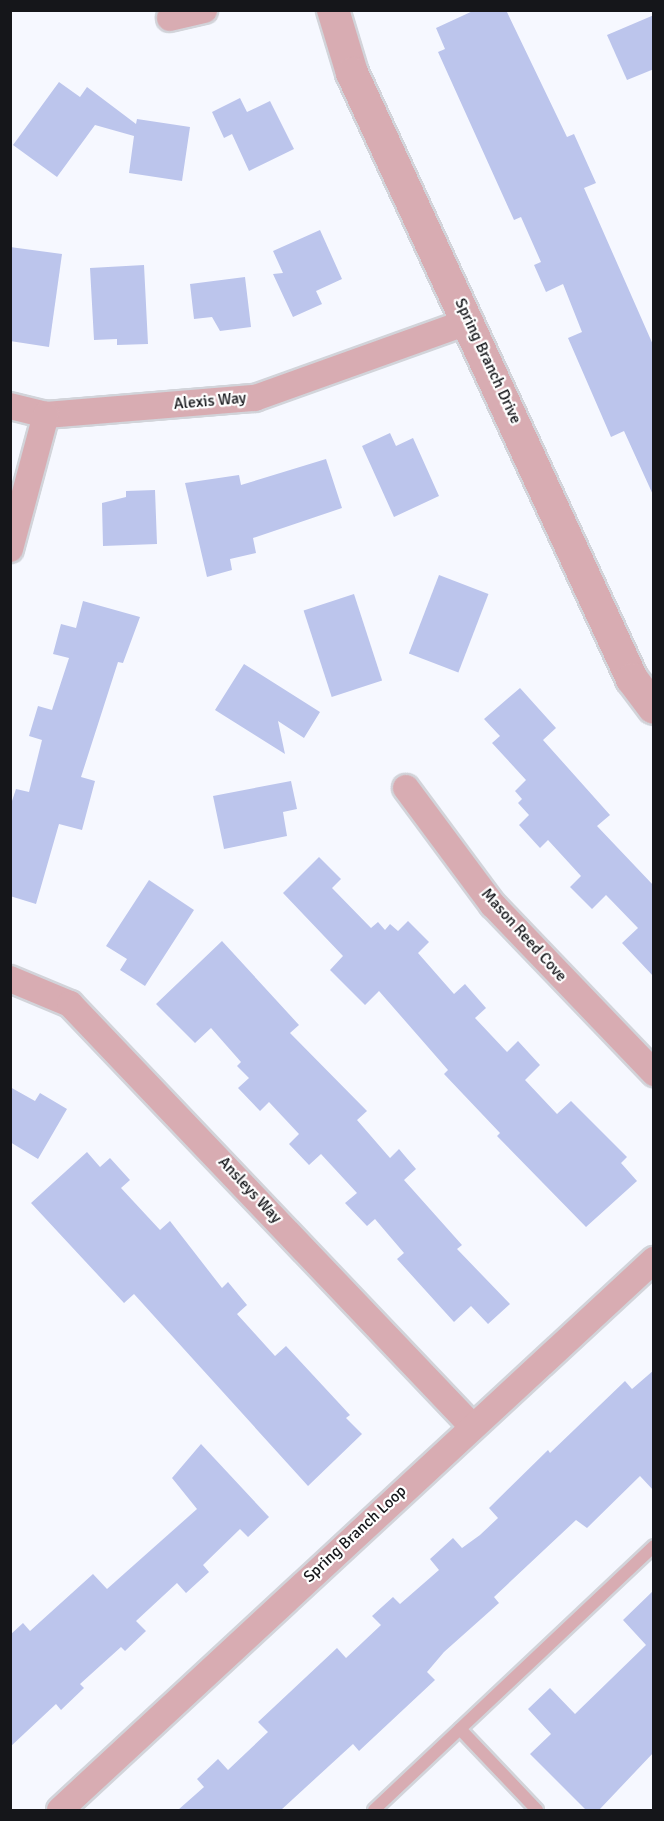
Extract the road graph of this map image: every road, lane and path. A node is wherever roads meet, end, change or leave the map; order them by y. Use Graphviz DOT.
graph roads {
  1 [pos="204,10"];
  2 [pos="333,10"];
  3 [pos="170,18"];
  4 [pos="470,321"];
  5 [pos="10,406"];
  6 [pos="46,415"];
  7 [pos="10,549"];
  8 [pos="654,708"];
  9 [pos="406,788"];
  10 [pos="10,979"];
  11 [pos="654,1073"];
  12 [pos="654,1260"];
  13 [pos="471,1425"];
  14 [pos="654,1546"];
  15 [pos="460,1729"];
  16 [pos="60,1810"];
  17 [pos="374,1810"];
  18 [pos="537,1810"];
  1 -- 3 [label="street"];
  2 -- 4 [label="street, Spring Branch Drive"];
  4 -- 6 [label="street, Alexis Way"];
  4 -- 8 [label="street, Spring Branch Drive"];
  5 -- 6 [label="street, Alexis Way"];
  6 -- 7 [label="street"];
  9 -- 11 [label="street, Mason Reed Cove"];
  10 -- 13 [label="street, Ansleys Way"];
  12 -- 13 [label="street, Spring Branch Loop"];
  13 -- 16 [label="street, Spring Branch Loop"];
  14 -- 15 [label="lane"];
  15 -- 17 [label="lane"];
  15 -- 18 [label="lane"];
}
